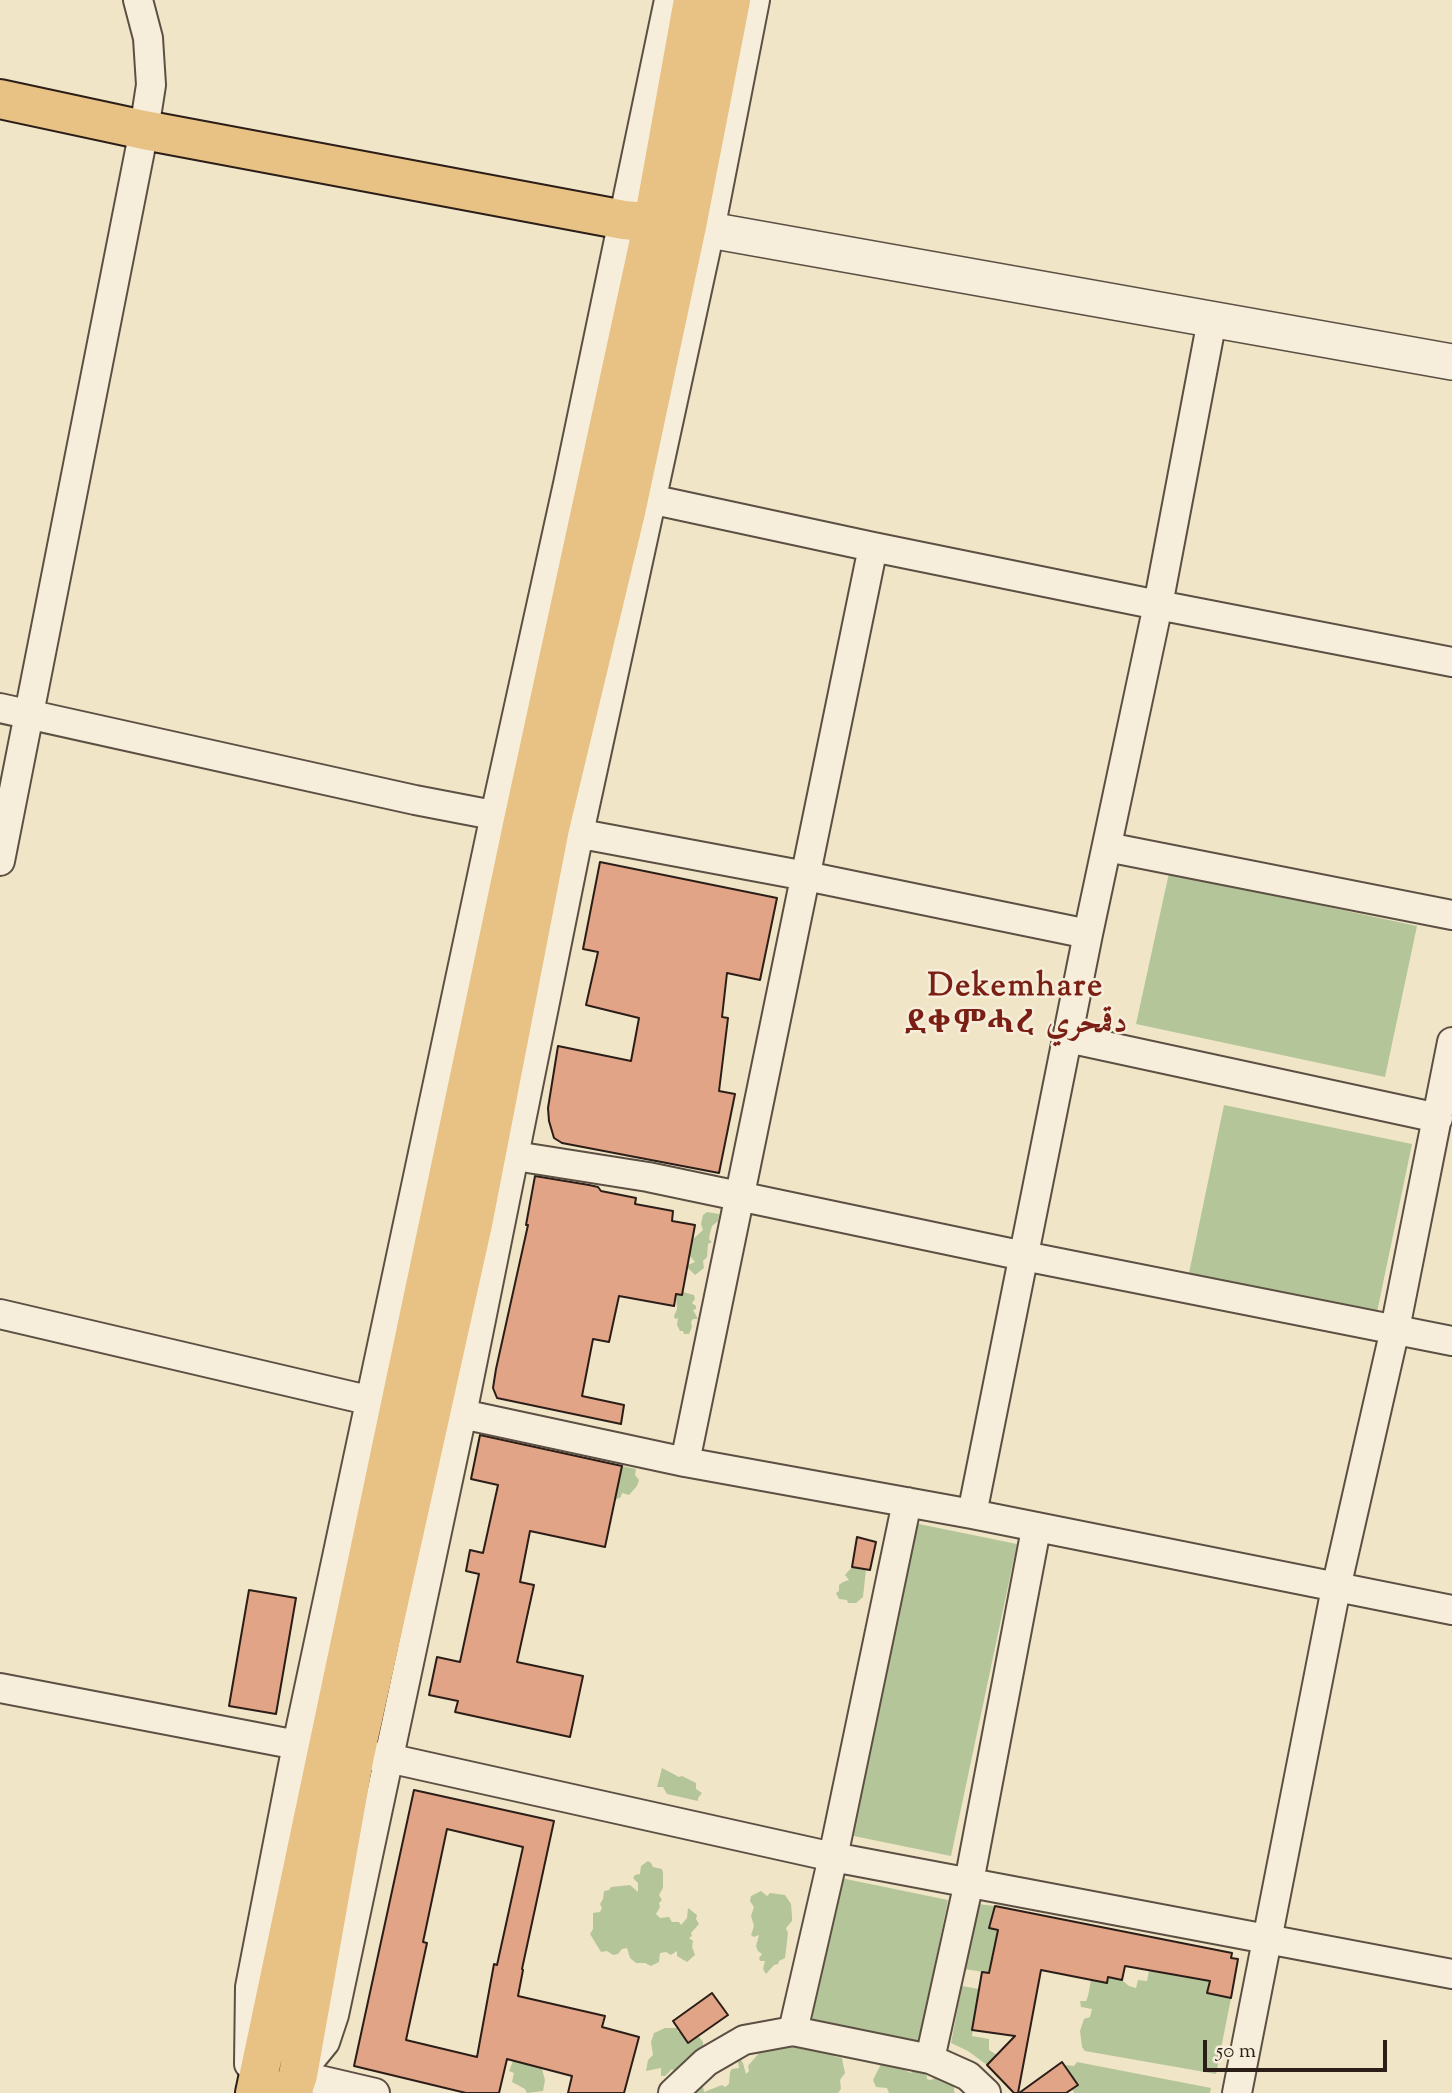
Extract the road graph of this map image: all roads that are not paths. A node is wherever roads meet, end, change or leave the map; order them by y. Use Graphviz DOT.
graph roads {
  1 [pos="138,0"];
  2 [pos="669,0"];
  3 [pos="693,0"];
  4 [pos="732,0"];
  5 [pos="755,0"];
  6 [pos="726,87"];
  7 [pos="0,99"];
  8 [pos="144,130"];
  9 [pos="668,225"];
  10 [pos="1212,320"];
  11 [pos="1452,362"];
  12 [pos="638,506"];
  13 [pos="873,547"];
  14 [pos="1158,606"];
  15 [pos="1452,662"];
  16 [pos="0,708"];
  17 [pos="30,714"];
  18 [pos="536,824"];
  19 [pos="1107,847"];
  20 [pos="0,861"];
  21 [pos="806,876"];
  22 [pos="1452,915"];
  23 [pos="1088,934"];
  24 [pos="1068,1038"];
  25 [pos="1452,1042"];
  26 [pos="1438,1118"];
  27 [pos="515,1156"];
  28 [pos="739,1196"];
  29 [pos="455,1225"];
  30 [pos="1024,1256"];
  31 [pos="0,1314"];
  32 [pos="1395,1329"];
  33 [pos="1452,1341"];
  34 [pos="372,1401"];
  35 [pos="462,1414"];
  36 [pos="685,1461"];
  37 [pos="907,1502"];
  38 [pos="972,1514"];
  39 [pos="1036,1529"];
  40 [pos="1336,1588"];
  41 [pos="1452,1610"];
  42 [pos="0,1688"];
  43 [pos="342,1752"];
  44 [pos="832,1857"];
  45 [pos="969,1882"];
  46 [pos="1268,1939"];
  47 [pos="1452,1974"];
  48 [pos="793,2031"];
  49 [pos="1245,2051"];
  50 [pos="930,2059"];
  51 [pos="295,2084"];
  52 [pos="248,2093"];
  53 [pos="255,2093"];
  54 [pos="375,2093"];
  55 [pos="673,2093"];
  56 [pos="986,2093"];
  57 [pos="1237,2093"];
  58 [pos="1249,2093"];
  1 -- 8 [label="street"];
  2 -- 9 [label="street"];
  3 -- 9 [label="main road"];
  4 -- 6 [label="main road"];
  5 -- 6 [label="street"];
  6 -- 9 [label="main road"];
  7 -- 8 [label="main road"];
  8 -- 9 [label="main road"];
  8 -- 17 [label="street"];
  9 -- 10 [label="street"];
  9 -- 12 [label="main road"];
  9 -- 18 [label="main road"];
  10 -- 11 [label="street"];
  10 -- 14 [label="street"];
  12 -- 13 [label="street"];
  12 -- 18 [label="main road"];
  13 -- 14 [label="street"];
  13 -- 21 [label="street"];
  14 -- 15 [label="street"];
  14 -- 19 [label="street"];
  16 -- 17 [label="street"];
  17 -- 18 [label="street"];
  17 -- 20 [label="street"];
  18 -- 21 [label="street"];
  18 -- 27 [label="street"];
  18 -- 29 [label="main road"];
  18 -- 29 [label="street"];
  19 -- 22 [label="street"];
  19 -- 23 [label="street"];
  21 -- 23 [label="street"];
  21 -- 28 [label="street"];
  23 -- 24 [label="street"];
  24 -- 26 [label="street"];
  24 -- 30 [label="street"];
  25 -- 26 [label="street"];
  26 -- 32 [label="street"];
  27 -- 28 [label="street"];
  27 -- 29 [label="street"];
  28 -- 30 [label="street"];
  28 -- 36 [label="street"];
  29 -- 34 [label="street"];
  29 -- 35 [label="street"];
  29 -- 43 [label="main road"];
  30 -- 32 [label="street"];
  30 -- 38 [label="street"];
  31 -- 34 [label="street"];
  32 -- 33 [label="street"];
  32 -- 40 [label="street"];
  34 -- 43 [label="street"];
  35 -- 36 [label="street"];
  35 -- 43 [label="street"];
  36 -- 37 [label="street"];
  37 -- 38 [label="street"];
  37 -- 44 [label="street"];
  38 -- 39 [label="street"];
  39 -- 40 [label="street"];
  39 -- 45 [label="street"];
  40 -- 41 [label="street"];
  40 -- 46 [label="street"];
  42 -- 43 [label="street"];
  43 -- 44 [label="street"];
  43 -- 51 [label="main road"];
  43 -- 52 [label="street"];
  43 -- 53 [label="main road"];
  44 -- 45 [label="street"];
  44 -- 48 [label="street"];
  45 -- 46 [label="street"];
  45 -- 50 [label="street"];
  46 -- 47 [label="street"];
  46 -- 49 [label="street"];
  48 -- 50 [label="street"];
  48 -- 55 [label="street"];
  49 -- 57 [label="street"];
  49 -- 58 [label="street"];
  50 -- 56 [label="street"];
  51 -- 54 [label="street"];
}
